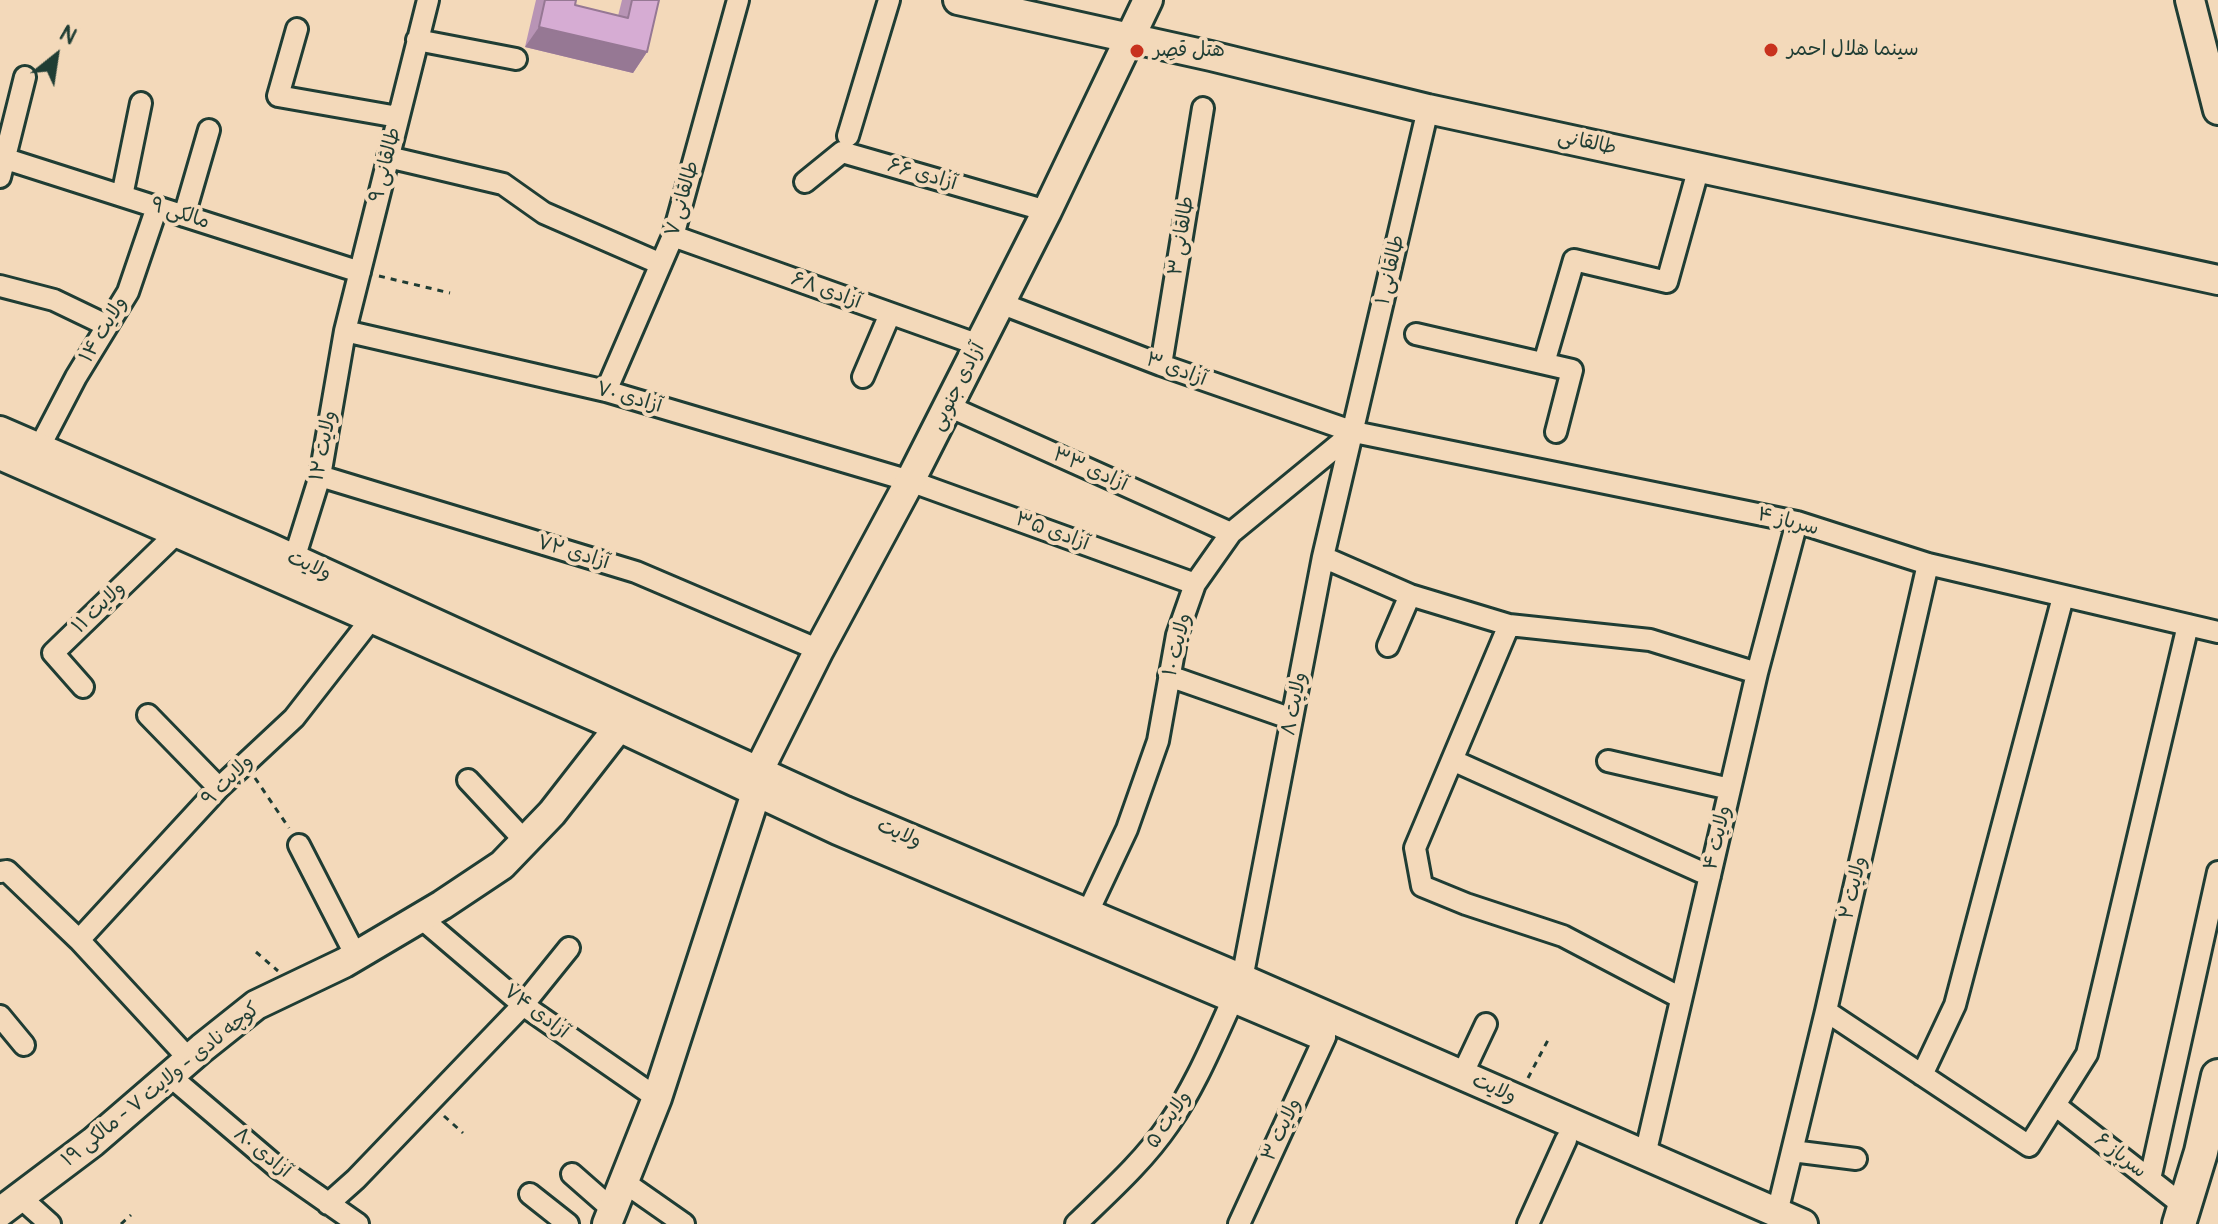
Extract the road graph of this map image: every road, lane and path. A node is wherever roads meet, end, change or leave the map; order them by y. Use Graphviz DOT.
graph roads {
  1 [pos="428,0"];
  2 [pos="738,0"];
  3 [pos="889,0"];
  4 [pos="958,0"];
  5 [pos="1148,0"];
  6 [pos="2190,0"];
  7 [pos="297,29"];
  8 [pos="1128,39"];
  9 [pos="417,40"];
  10 [pos="516,59"];
  11 [pos="25,77"];
  12 [pos="141,103"];
  13 [pos="2217,106"];
  14 [pos="1203,108"];
  15 [pos="1428,109"];
  16 [pos="398,117"];
  17 [pos="209,130"];
  18 [pos="848,136"];
  19 [pos="388,157"];
  20 [pos="1,164"];
  21 [pos="1699,167"];
  22 [pos="805,182"];
  23 [pos="122,196"];
  24 [pos="157,207"];
  25 [pos="1047,211"];
  26 [pos="184,216"];
  27 [pos="673,236"];
  28 [pos="661,264"];
  29 [pos="360,272"];
  30 [pos="2218,280"];
  31 [pos="2,292"];
  32 [pos="450,293"];
  33 [pos="1000,303"];
  34 [pos="890,314"];
  35 [pos="106,325"];
  36 [pos="345,331"];
  37 [pos="1416,334"];
  38 [pos="979,345"];
  39 [pos="1544,363"];
  40 [pos="1161,365"];
  41 [pos="863,377"];
  42 [pos="606,391"];
  43 [pos="948,406"];
  44 [pos="0,431"];
  45 [pos="1354,432"];
  46 [pos="1556,432"];
  47 [pos="39,448"];
  48 [pos="0,455"];
  49 [pos="320,476"];
  50 [pos="910,481"];
  51 [pos="1797,522"];
  52 [pos="178,532"];
  53 [pos="1231,533"];
  54 [pos="1323,557"];
  55 [pos="294,559"];
  56 [pos="1928,564"];
  57 [pos="1195,584"];
  58 [pos="1410,595"];
  59 [pos="2063,597"];
  60 [pos="372,618"];
  61 [pos="1509,625"];
  62 [pos="2188,625"];
  63 [pos="2218,632"];
  64 [pos="1388,646"];
  65 [pos="819,650"];
  66 [pos="1757,673"];
  67 [pos="1169,676"];
  68 [pos="83,687"];
  69 [pos="148,715"];
  70 [pos="1292,719"];
  71 [pos="619,727"];
  72 [pos="1452,760"];
  73 [pos="1608,761"];
  74 [pos="244,764"];
  75 [pos="468,780"];
  76 [pos="758,782"];
  77 [pos="219,788"];
  78 [pos="1730,789"];
  79 [pos="525,841"];
  80 [pos="299,845"];
  81 [pos="0,872"];
  82 [pos="2218,872"];
  83 [pos="1710,876"];
  84 [pos="1087,914"];
  85 [pos="421,918"];
  86 [pos="79,940"];
  87 [pos="569,948"];
  88 [pos="356,956"];
  89 [pos="1238,988"];
  90 [pos="1681,998"];
  91 [pos="523,1005"];
  92 [pos="1826,1011"];
  93 [pos="0,1016"];
  94 [pos="1486,1024"];
  95 [pos="1325,1037"];
  96 [pos="1548,1040"];
  97 [pos="24,1045"];
  98 [pos="179,1067"];
  99 [pos="1462,1075"];
  100 [pos="1922,1075"];
  101 [pos="2218,1076"];
  102 [pos="657,1098"];
  103 [pos="1517,1099"];
  104 [pos="429,1104"];
  105 [pos="2055,1105"];
  106 [pos="463,1133"];
  107 [pos="1566,1140"];
  108 [pos="1792,1151"];
  109 [pos="1645,1155"];
  110 [pos="1856,1159"];
  111 [pos="572,1174"];
  112 [pos="2150,1179"];
  113 [pos="624,1182"];
  114 [pos="530,1194"];
  115 [pos="5,1206"];
  116 [pos="131,1215"];
  117 [pos="2182,1215"];
  118 [pos="342,1217"];
  119 [pos="610,1217"];
  120 [pos="1768,1218"];
  121 [pos="50,1224"];
  122 [pos="121,1224"];
  123 [pos="568,1224"];
  124 [pos="684,1224"];
  125 [pos="1076,1224"];
  126 [pos="1239,1224"];
  127 [pos="1528,1224"];
  128 [pos="1803,1224"];
  1 -- 9 [label="street, طالقانی ۹"];
  2 -- 27 [label="street, طالقانی ۷"];
  3 -- 18 [label="street"];
  4 -- 8 [label="main road, طالقانی"];
  5 -- 8 [label="main road, آزادی جنوبی"];
  6 -- 13 [label="main road"];
  7 -- 16 [label="street"];
  8 -- 15 [label="main road, طالقانی"];
  8 -- 25 [label="main road, آزادی جنوبی"];
  9 -- 10 [label="street"];
  9 -- 16 [label="street, طالقانی ۹"];
  11 -- 20 [label="street"];
  12 -- 23 [label="street"];
  14 -- 40 [label="street, طالقانی ۳"];
  15 -- 21 [label="main road, طالقانی"];
  15 -- 45 [label="street, طالقانی ۱"];
  16 -- 19 [label="street, طالقانی ۹"];
  17 -- 26 [label="street"];
  19 -- 28 [label="street"];
  19 -- 29 [label="street, طالقانی ۹"];
  20 -- 23 [label="street, مالکی ۹"];
  21 -- 30 [label="main road, طالقانی"];
  21 -- 39 [label="street"];
  22 -- 25 [label="street, آزادی ۶۶"];
  23 -- 24 [label="street, مالکی ۹"];
  24 -- 26 [label="street, مالکی ۹"];
  24 -- 35 [label="street, ولایت ۱۴"];
  25 -- 33 [label="main road, آزادی جنوبی"];
  26 -- 29 [label="street, مالکی ۹"];
  27 -- 28 [label="street, طالقانی ۷"];
  27 -- 34 [label="street, آزادی ۶۸"];
  28 -- 42 [label="street, طالقانی ۷"];
  29 -- 32 [label="path"];
  29 -- 36 [label="street, طالقانی ۹"];
  31 -- 35 [label="street"];
  33 -- 38 [label="main road, آزادی جنوبی"];
  33 -- 40 [label="street, آزادی ۳"];
  34 -- 38 [label="street, آزادی ۶۸"];
  34 -- 41 [label="street"];
  35 -- 47 [label="street, ولایت ۱۴"];
  36 -- 42 [label="street, آزادی ۷۰"];
  36 -- 49 [label="street, ولایت ۱۲"];
  37 -- 39 [label="street"];
  38 -- 43 [label="main road, آزادی جنوبی"];
  39 -- 46 [label="street"];
  40 -- 45 [label="street, آزادی ۳"];
  42 -- 50 [label="street, آزادی ۷۰"];
  43 -- 50 [label="main road, آزادی جنوبی"];
  43 -- 53 [label="street, آزادی ۳۳"];
  44 -- 47 [label="main road, ولایت"];
  45 -- 51 [label="street, سرباز ۴"];
  45 -- 53 [label="street, ولایت ۱۰"];
  45 -- 54 [label="street, ولایت ۸"];
  47 -- 55 [label="main road, ولایت"];
  48 -- 52 [label="main road, ولایت"];
  49 -- 55 [label="street, ولایت ۱۲"];
  49 -- 65 [label="street, آزادی ۷۲"];
  50 -- 57 [label="street, آزادی ۳۵"];
  50 -- 65 [label="main road, آزادی جنوبی"];
  51 -- 56 [label="street, سرباز ۴"];
  51 -- 66 [label="street, ولایت ۴"];
  52 -- 60 [label="main road, ولایت"];
  52 -- 68 [label="street, ولایت ۱۱"];
  53 -- 57 [label="street, ولایت ۱۰"];
  54 -- 58 [label="street"];
  54 -- 70 [label="street, ولایت ۸"];
  55 -- 76 [label="main road, ولایت"];
  56 -- 59 [label="street, سرباز ۴"];
  56 -- 92 [label="street, ولایت ۲"];
  57 -- 67 [label="street, ولایت ۱۰"];
  58 -- 61 [label="street"];
  58 -- 64 [label="street"];
  59 -- 62 [label="street, سرباز ۴"];
  59 -- 100 [label="street"];
  60 -- 71 [label="main road, ولایت"];
  60 -- 74 [label="street, ولایت ۹"];
  61 -- 66 [label="street"];
  61 -- 72 [label="street"];
  62 -- 63 [label="street, سرباز ۴"];
  62 -- 105 [label="street"];
  65 -- 76 [label="main road, آزادی جنوبی"];
  66 -- 78 [label="street, ولایت ۴"];
  67 -- 70 [label="street"];
  67 -- 84 [label="street, ولایت ۱۰"];
  69 -- 77 [label="street"];
  70 -- 89 [label="street, ولایت ۸"];
  71 -- 76 [label="main road, ولایت"];
  71 -- 79 [label="main road, کوچه نادی - ولایت ۷ - مالکی ۱۹"];
  72 -- 83 [label="street"];
  72 -- 90 [label="street"];
  73 -- 78 [label="street"];
  74 -- 77 [label="street, ولایت ۹"];
  74 -- 80 [label="path"];
  75 -- 79 [label="street"];
  76 -- 84 [label="main road, ولایت"];
  76 -- 89 [label="main road, ولایت"];
  76 -- 102 [label="main road, آزادی جنوبی"];
  77 -- 86 [label="street, ولایت ۹"];
  78 -- 83 [label="street, ولایت ۴"];
  79 -- 85 [label="main road, کوچه نادی - ولایت ۷ - مالکی ۱۹"];
  80 -- 88 [label="street"];
  81 -- 86 [label="street, آزادی ۸۰"];
  82 -- 112 [label="street"];
  83 -- 90 [label="street, ولایت ۴"];
  84 -- 89 [label="main road, ولایت"];
  85 -- 88 [label="main road, کوچه نادی - ولایت ۷ - مالکی ۱۹"];
  85 -- 91 [label="street, آزادی ۷۴"];
  86 -- 98 [label="street, آزادی ۸۰"];
  87 -- 91 [label="street"];
  88 -- 98 [label="main road, کوچه نادی - ولایت ۷ - مالکی ۱۹"];
  89 -- 95 [label="main road, ولایت"];
  89 -- 99 [label="main road, ولایت"];
  89 -- 125 [label="street, ولایت ۵"];
  90 -- 109 [label="street, ولایت ۴"];
  91 -- 102 [label="street, آزادی ۷۴"];
  91 -- 104 [label="street"];
  92 -- 100 [label="street"];
  92 -- 108 [label="street, ولایت ۲"];
  93 -- 97 [label="street"];
  94 -- 99 [label="street"];
  95 -- 107 [label="main road, ولایت"];
  95 -- 126 [label="street, ولایت ۳"];
  96 -- 103 [label="path"];
  98 -- 115 [label="main road, کوچه نادی - ولایت ۷ - مالکی ۱۹"];
  98 -- 118 [label="street, آزادی ۸۰"];
  99 -- 103 [label="main road, ولایت"];
  100 -- 105 [label="street"];
  101 -- 117 [label="main road"];
  102 -- 113 [label="main road, آزادی جنوبی"];
  103 -- 109 [label="main road, ولایت"];
  104 -- 106 [label="path"];
  104 -- 118 [label="street"];
  105 -- 112 [label="street, سرباز ۶"];
  107 -- 120 [label="main road, ولایت"];
  107 -- 127 [label="street"];
  108 -- 110 [label="street"];
  108 -- 120 [label="street, ولایت ۲"];
  109 -- 120 [label="main road, ولایت"];
  111 -- 119 [label="street"];
  112 -- 117 [label="street, سرباز ۶"];
  113 -- 119 [label="main road, آزادی جنوبی"];
  113 -- 124 [label="street"];
  114 -- 123 [label="street"];
  115 -- 121 [label="street"];
  116 -- 122 [label="path"];
  120 -- 128 [label="main road, ولایت"];
}
